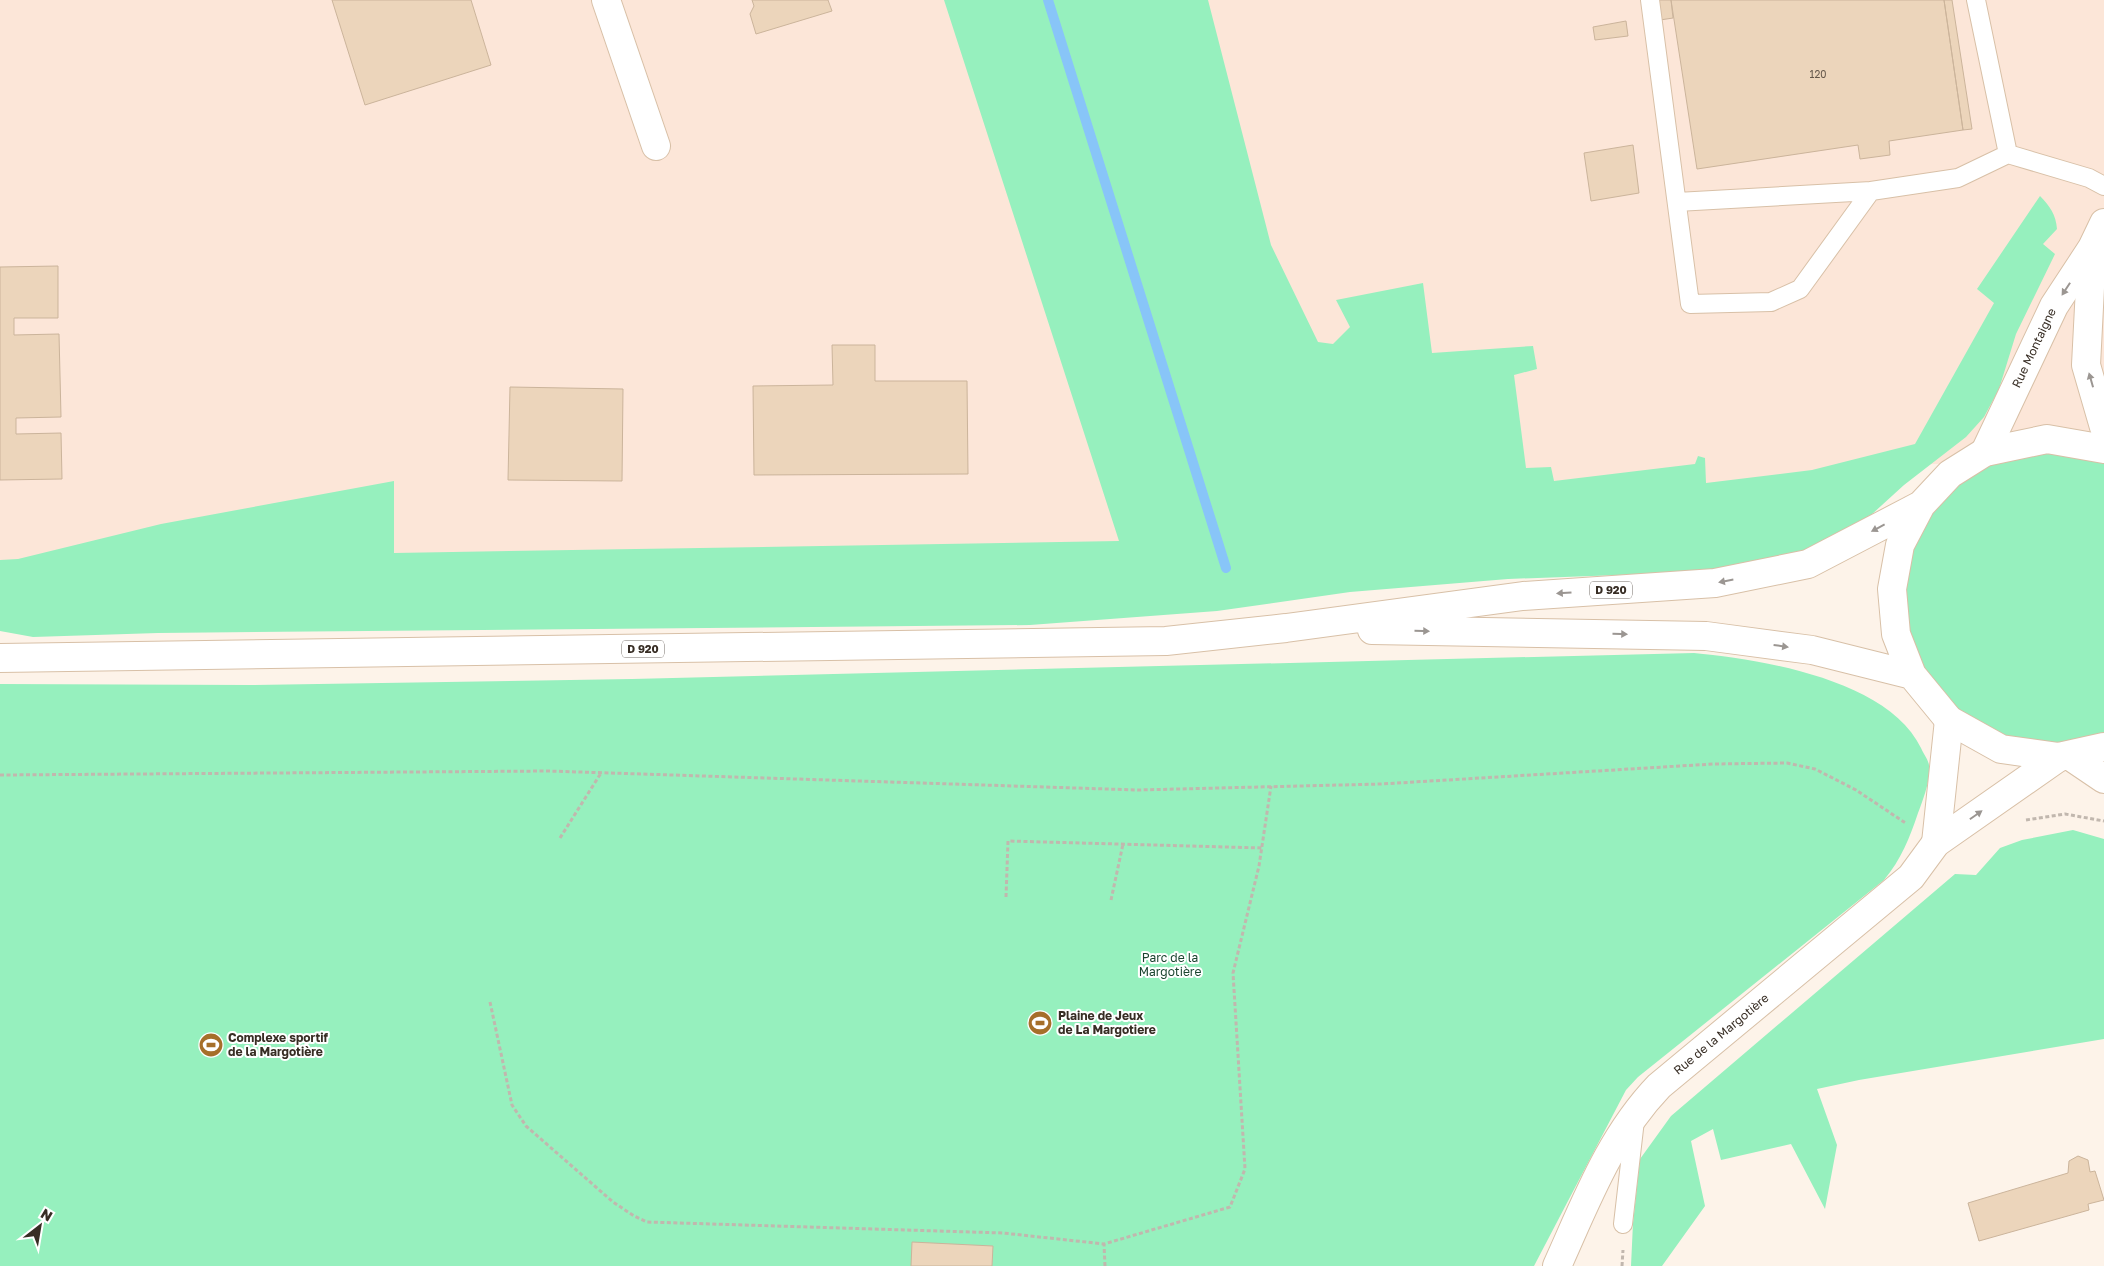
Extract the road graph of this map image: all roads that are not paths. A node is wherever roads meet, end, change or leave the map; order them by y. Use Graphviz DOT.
graph roads {
  1 [pos="606,0"];
  2 [pos="1650,0"];
  3 [pos="1976,0"];
  4 [pos="656,146"];
  5 [pos="2008,154"];
  6 [pos="2104,186"];
  7 [pos="1871,190"];
  8 [pos="1677,202"];
  9 [pos="2104,222"];
  10 [pos="2092,248"];
  11 [pos="2104,427"];
  12 [pos="2104,449"];
  13 [pos="1985,452"];
  14 [pos="1921,505"];
  15 [pos="1286,628"];
  16 [pos="0,658"];
  17 [pos="1912,675"];
  18 [pos="1949,720"];
  19 [pos="2104,747"];
  20 [pos="2065,757"];
  21 [pos="2104,779"];
  22 [pos="1936,843"];
  23 [pos="1636,1109"];
  24 [pos="1623,1224"];
  25 [pos="1557,1266"];
  1 -- 4 [label="main road"];
  2 -- 8 [label="lane"];
  3 -- 5 [label="lane"];
  5 -- 6 [label="lane"];
  5 -- 7 [label="lane"];
  7 -- 8 [label="lane"];
  7 -- 8 [label="lane"];
  9 -- 10 [label="main road, Rue Montaigne"];
  11 -- 10 [label="main road, Rue Montaigne, one-way"];
  10 -- 13 [label="main road, Rue Montaigne, one-way"];
  12 -- 13 [label="main road"];
  13 -- 14 [label="main road"];
  14 -- 15 [label="main road, D 920, one-way"];
  14 -- 17 [label="main road"];
  15 -- 16 [label="main road, D 920"];
  15 -- 17 [label="main road, D 920, one-way"];
  17 -- 18 [label="main road"];
  18 -- 20 [label="main road"];
  18 -- 22 [label="main road"];
  19 -- 20 [label="main road"];
  20 -- 21 [label="main road"];
  22 -- 20 [label="main road, Rue de la Margotière, one-way"];
  22 -- 23 [label="main road, Rue de la Margotière"];
  23 -- 24 [label="lane"];
  23 -- 25 [label="main road, Rue de la Margotière"];
}
